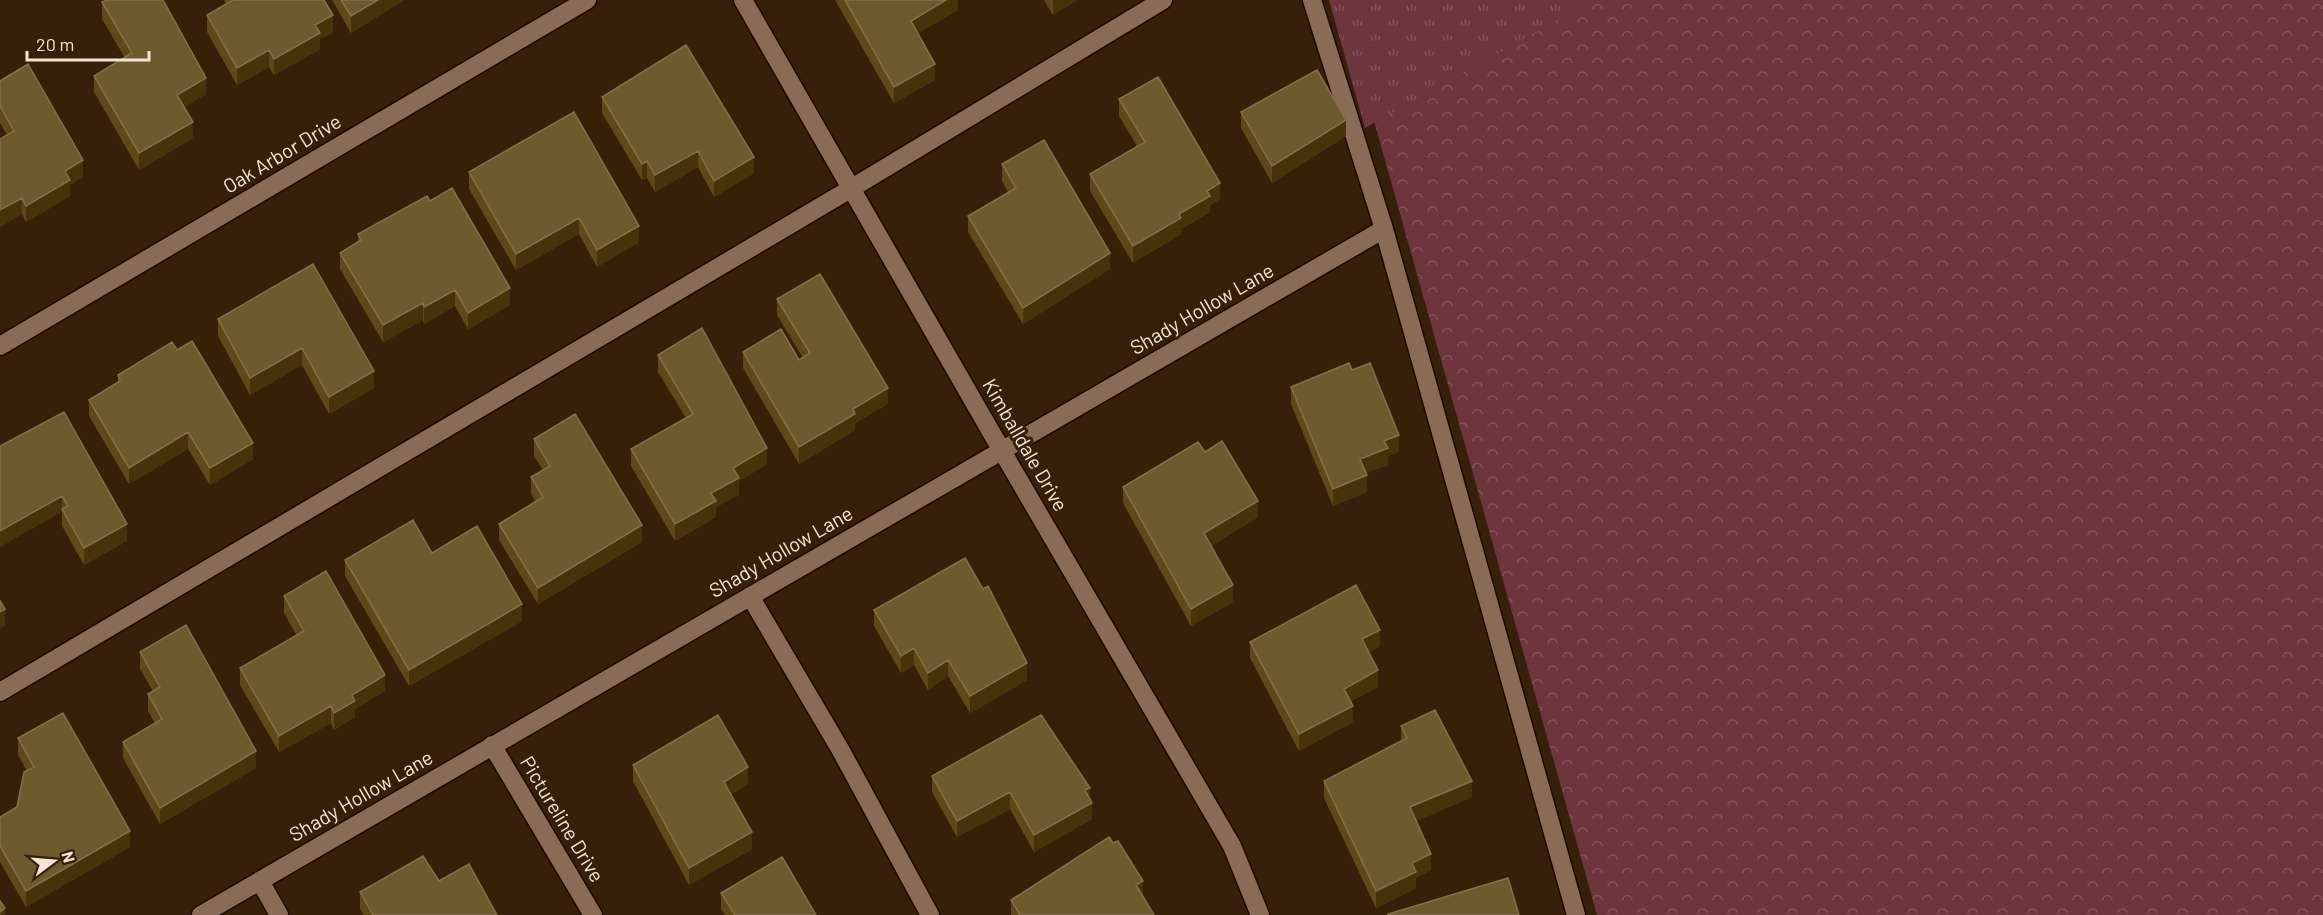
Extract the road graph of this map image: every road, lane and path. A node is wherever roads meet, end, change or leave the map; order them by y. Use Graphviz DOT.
graph roads {
  1 [pos="587,0"];
  2 [pos="743,0"];
  3 [pos="1163,0"];
  4 [pos="1312,0"];
  5 [pos="852,188"];
  6 [pos="1384,229"];
  7 [pos="0,346"];
  8 [pos="1002,451"];
  9 [pos="750,596"];
  10 [pos="0,692"];
  11 [pos="492,745"];
  12 [pos="260,881"];
  13 [pos="201,915"];
  14 [pos="279,915"];
  15 [pos="593,915"];
  16 [pos="930,915"];
  17 [pos="1260,915"];
  18 [pos="1576,915"];
  1 -- 7 [label="street, Oak Arbor Drive"];
  2 -- 5 [label="street, Kimballdale Drive"];
  3 -- 5 [label="street"];
  4 -- 6 [label="street"];
  5 -- 8 [label="street, Kimballdale Drive"];
  5 -- 10 [label="street"];
  6 -- 8 [label="street, Shady Hollow Lane"];
  6 -- 18 [label="street"];
  8 -- 9 [label="street, Shady Hollow Lane"];
  8 -- 17 [label="street, Kimballdale Drive"];
  9 -- 11 [label="street, Shady Hollow Lane"];
  9 -- 16 [label="street"];
  11 -- 12 [label="street, Shady Hollow Lane"];
  11 -- 15 [label="street, Pictureline Drive"];
  12 -- 13 [label="street, Shady Hollow Lane"];
  12 -- 14 [label="street"];
}
